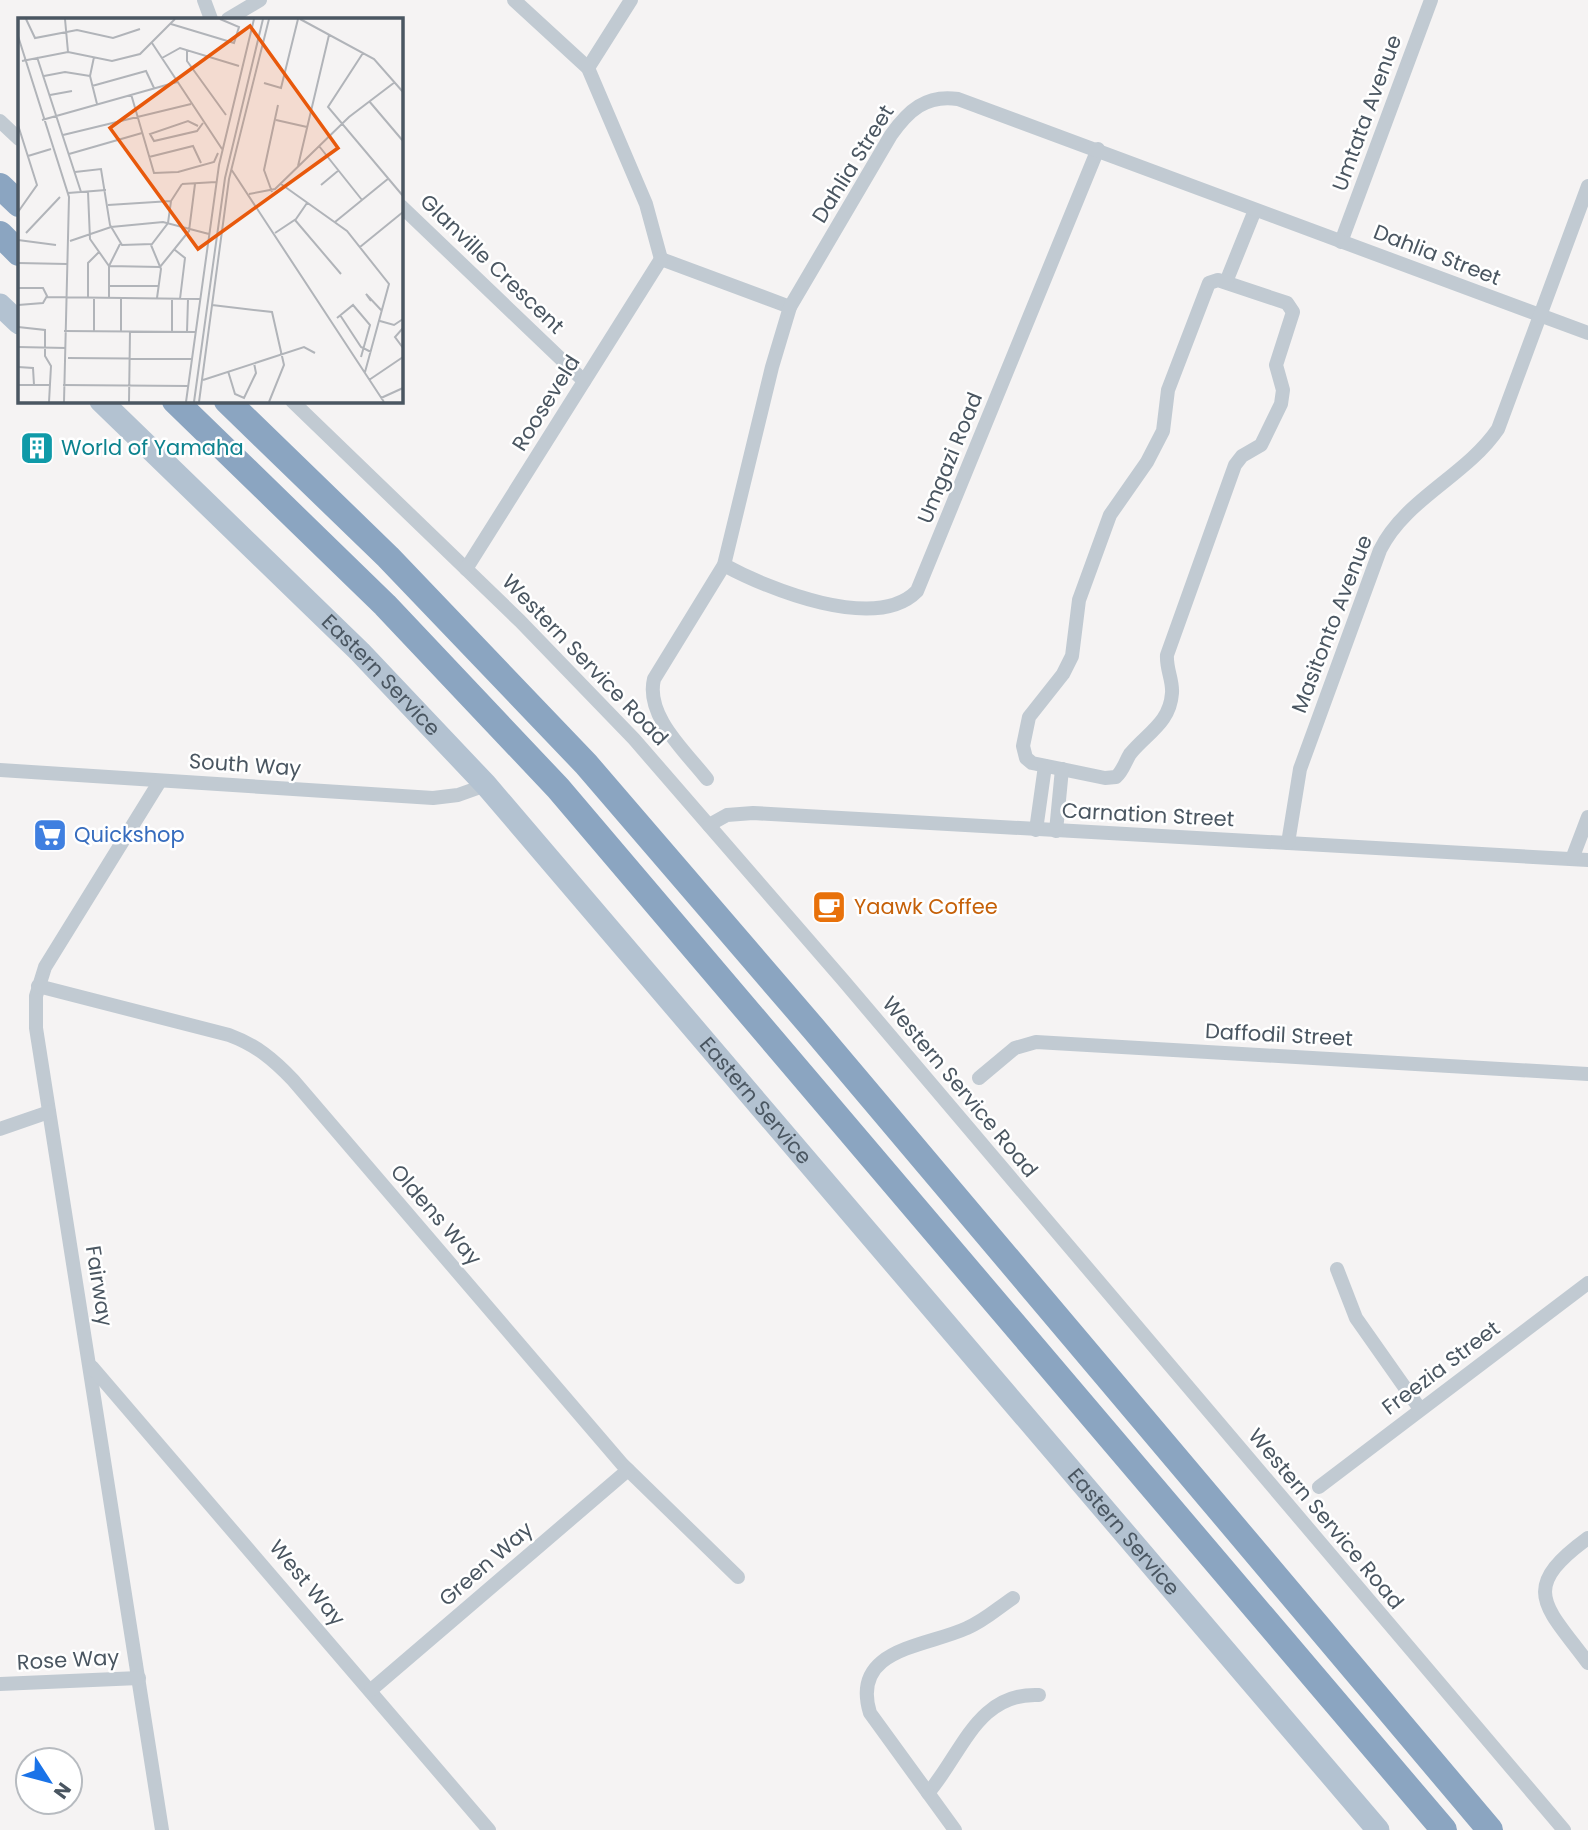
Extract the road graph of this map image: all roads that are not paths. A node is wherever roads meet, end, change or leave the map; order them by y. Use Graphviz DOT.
graph roads {
  1 [pos="204,0"];
  2 [pos="260,0"];
  3 [pos="514,0"];
  4 [pos="631,0"];
  5 [pos="1431,0"];
  6 [pos="211,18"];
  7 [pos="230,18"];
  8 [pos="588,68"];
  9 [pos="0,121"];
  10 [pos="18,138"];
  11 [pos="1098,149"];
  12 [pos="0,186"];
  13 [pos="1588,186"];
  14 [pos="18,203"];
  15 [pos="402,207"];
  16 [pos="1255,210"];
  17 [pos="0,234"];
  18 [pos="1341,242"];
  19 [pos="18,252"];
  20 [pos="661,259"];
  21 [pos="1227,282"];
  22 [pos="0,305"];
  23 [pos="790,307"];
  24 [pos="1540,316"];
  25 [pos="18,322"];
  26 [pos="1588,333"];
  27 [pos="583,381"];
  28 [pos="102,402"];
  29 [pos="176,402"];
  30 [pos="227,402"];
  31 [pos="293,402"];
  32 [pos="724,565"];
  33 [pos="466,569"];
  34 [pos="1045,766"];
  35 [pos="1062,769"];
  36 [pos="0,770"];
  37 [pos="706,779"];
  38 [pos="160,781"];
  39 [pos="486,785"];
  40 [pos="1588,817"];
  41 [pos="709,825"];
  42 [pos="1036,830"];
  43 [pos="1056,831"];
  44 [pos="1288,843"];
  45 [pos="1572,859"];
  46 [pos="1588,860"];
  47 [pos="38,986"];
  48 [pos="1588,1074"];
  49 [pos="979,1078"];
  50 [pos="49,1112"];
  51 [pos="0,1129"];
  52 [pos="1338,1269"];
  53 [pos="1588,1283"];
  54 [pos="91,1366"];
  55 [pos="1420,1409"];
  56 [pos="628,1470"];
  57 [pos="1320,1487"];
  58 [pos="1588,1538"];
  59 [pos="738,1577"];
  60 [pos="1013,1598"];
  61 [pos="1588,1663"];
  62 [pos="139,1678"];
  63 [pos="0,1684"];
  64 [pos="371,1690"];
  65 [pos="1039,1695"];
  66 [pos="928,1793"];
  67 [pos="162,1830"];
  68 [pos="489,1830"];
  69 [pos="955,1830"];
  70 [pos="1378,1830"];
  71 [pos="1444,1830"];
  72 [pos="1490,1830"];
  73 [pos="1564,1830"];
  1 -- 6 [label="street"];
  2 -- 7 [label="street"];
  3 -- 8 [label="street"];
  4 -- 8 [label="street"];
  5 -- 18 [label="street, Umtata Avenue"];
  8 -- 20 [label="street"];
  9 -- 10 [label="street"];
  11 -- 16 [label="street, Dahlia Street"];
  11 -- 23 [label="street, Dahlia Street"];
  11 -- 32 [label="street, Umgazi Road"];
  12 -- 14 [label="highway"];
  13 -- 24 [label="street, Masitonto Avenue"];
  15 -- 27 [label="street, Glanville Crescent"];
  16 -- 18 [label="street, Dahlia Street"];
  16 -- 21 [label="street"];
  17 -- 19 [label="highway"];
  18 -- 24 [label="street, Dahlia Street"];
  20 -- 23 [label="street"];
  20 -- 27 [label="street, Rooseveld"];
  21 -- 34 [label="street"];
  21 -- 35 [label="street"];
  22 -- 25 [label="main road"];
  23 -- 32 [label="street, Dahlia Street"];
  24 -- 26 [label="street, Dahlia Street"];
  24 -- 44 [label="street, Masitonto Avenue"];
  27 -- 33 [label="street, Rooseveld"];
  28 -- 39 [label="main road, Eastern Service"];
  29 -- 71 [label="highway"];
  30 -- 72 [label="highway"];
  31 -- 33 [label="street, Western Service Road"];
  32 -- 37 [label="street, Dahlia Street"];
  33 -- 41 [label="street, Western Service Road"];
  34 -- 35 [label="street"];
  34 -- 42 [label="street"];
  35 -- 43 [label="street"];
  36 -- 38 [label="street, South Way"];
  38 -- 39 [label="street, South Way"];
  38 -- 47 [label="street, Fairway"];
  39 -- 70 [label="main road, Eastern Service"];
  40 -- 45 [label="street"];
  41 -- 42 [label="street, Carnation Street"];
  41 -- 73 [label="street, Western Service Road"];
  42 -- 43 [label="street, Carnation Street"];
  43 -- 44 [label="street, Carnation Street"];
  44 -- 45 [label="street, Carnation Street"];
  45 -- 46 [label="street, Carnation Street"];
  47 -- 50 [label="street, Fairway"];
  47 -- 56 [label="street, Oldens Way"];
  48 -- 49 [label="street, Daffodil Street"];
  50 -- 51 [label="street"];
  50 -- 54 [label="street, Fairway"];
  52 -- 55 [label="street"];
  53 -- 55 [label="street, Freezia Street"];
  54 -- 62 [label="street, Fairway"];
  54 -- 64 [label="street, West Way"];
  55 -- 57 [label="street, Freezia Street"];
  56 -- 59 [label="street, Oldens Way"];
  56 -- 64 [label="street, Green Way"];
  58 -- 61 [label="street"];
  60 -- 66 [label="street"];
  62 -- 63 [label="street, Rose Way"];
  62 -- 67 [label="street, Fairway"];
  64 -- 68 [label="street, West Way"];
  65 -- 66 [label="street"];
  66 -- 69 [label="street"];
}
